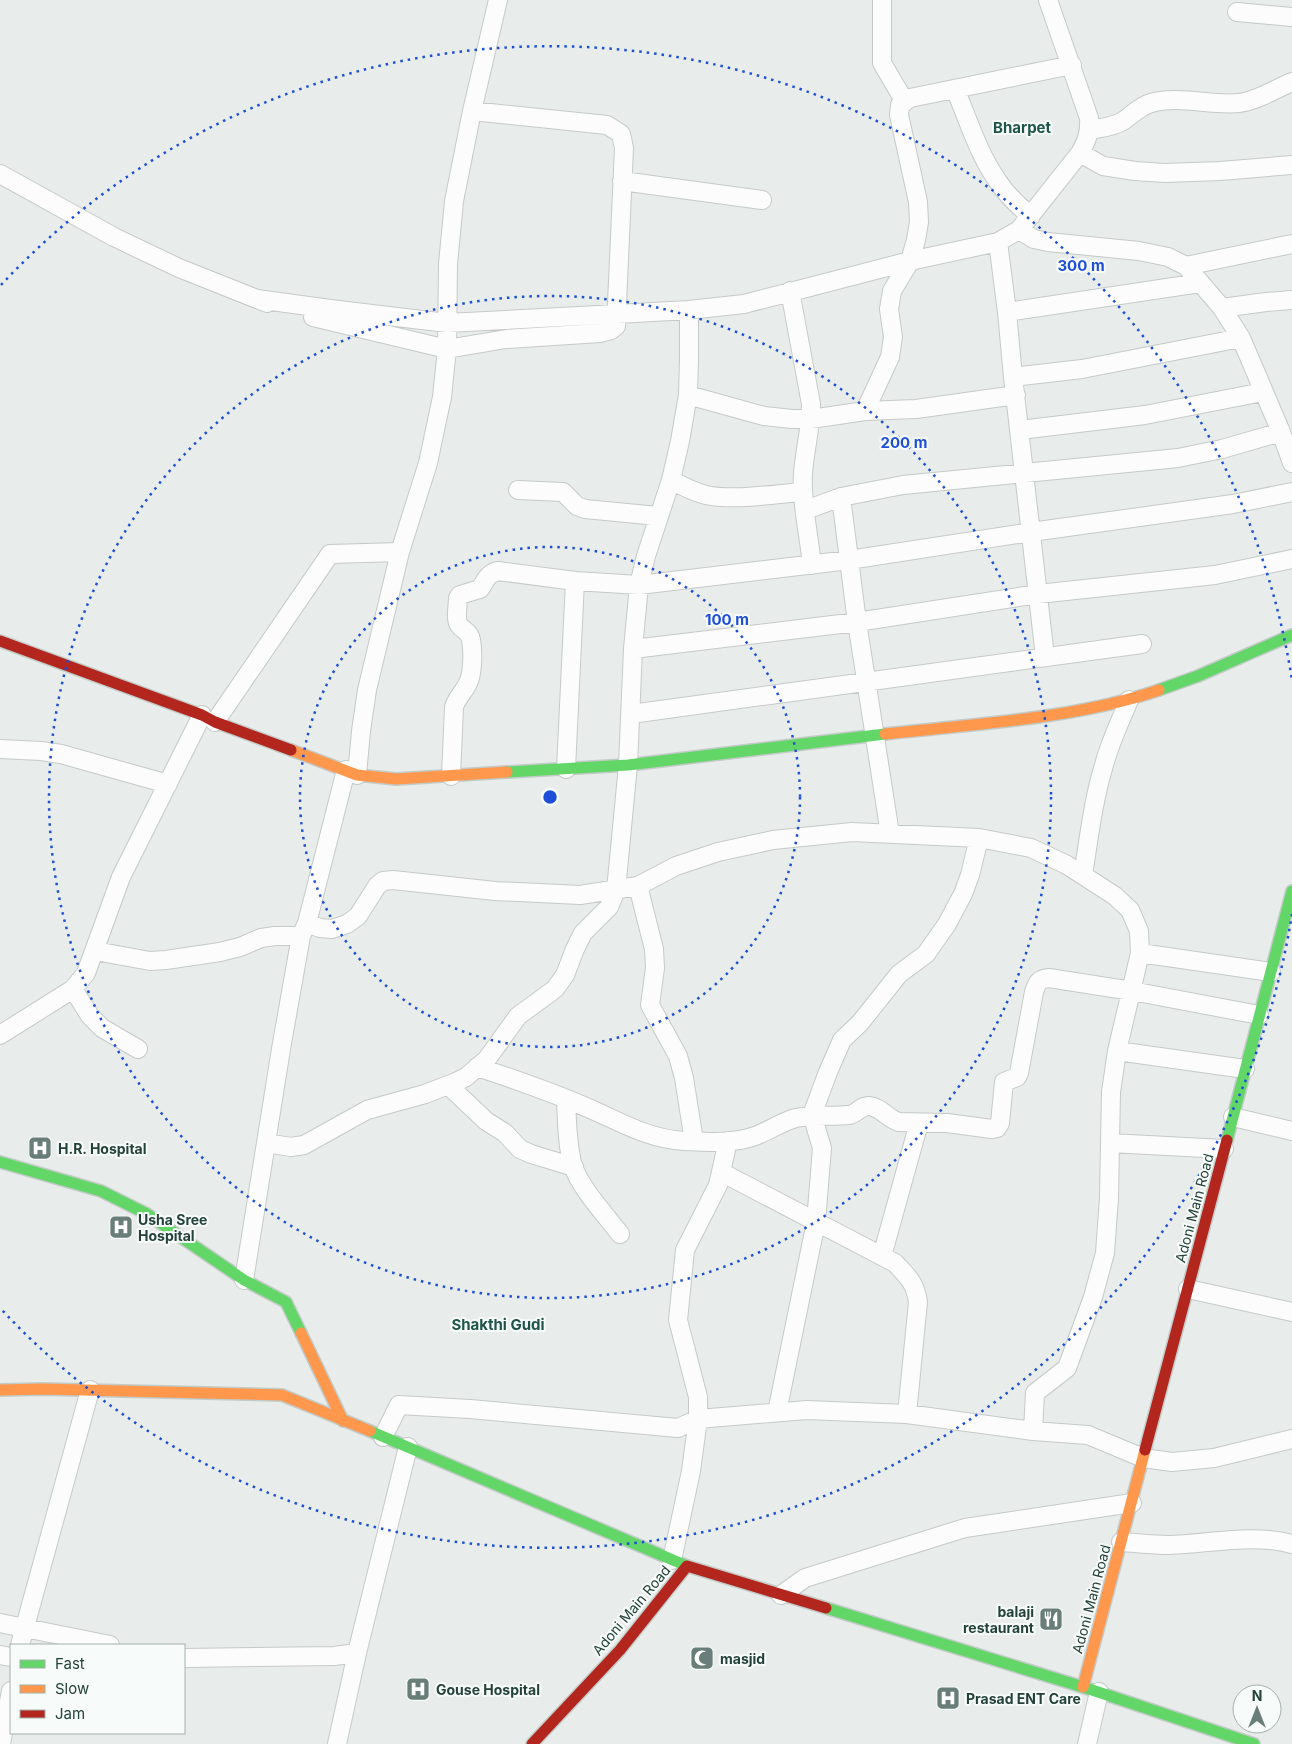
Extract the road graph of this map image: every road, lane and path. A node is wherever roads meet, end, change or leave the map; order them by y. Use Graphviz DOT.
graph roads {
  1 [pos="498,0"];
  2 [pos="882,0"];
  3 [pos="1048,0"];
  4 [pos="1237,12"];
  5 [pos="1292,17"];
  6 [pos="1072,65"];
  7 [pos="1292,82"];
  8 [pos="955,89"];
  9 [pos="905,102"];
  10 [pos="472,111"];
  11 [pos="1090,130"];
  12 [pos="1080,153"];
  13 [pos="1292,165"];
  14 [pos="0,174"];
  15 [pos="622,181"];
  16 [pos="762,200"];
  17 [pos="1031,216"];
  18 [pos="1019,230"];
  19 [pos="998,242"];
  20 [pos="1292,244"];
  21 [pos="910,261"];
  22 [pos="1186,266"];
  23 [pos="1200,283"];
  24 [pos="790,291"];
  25 [pos="257,299"];
  26 [pos="1292,300"];
  27 [pos="1222,308"];
  28 [pos="688,310"];
  29 [pos="1007,312"];
  30 [pos="617,314"];
  31 [pos="447,323"];
  32 [pos="1241,338"];
  33 [pos="447,349"];
  34 [pos="1013,377"];
  35 [pos="1263,392"];
  36 [pos="688,395"];
  37 [pos="1016,395"];
  38 [pos="865,411"];
  39 [pos="811,419"];
  40 [pos="1020,430"];
  41 [pos="1281,432"];
  42 [pos="1292,463"];
  43 [pos="1024,473"];
  44 [pos="671,480"];
  45 [pos="518,490"];
  46 [pos="803,492"];
  47 [pos="1292,492"];
  48 [pos="841,497"];
  49 [pos="806,510"];
  50 [pos="658,516"];
  51 [pos="1031,532"];
  52 [pos="400,552"];
  53 [pos="1292,559"];
  54 [pos="849,560"];
  55 [pos="812,565"];
  56 [pos="576,581"];
  57 [pos="639,585"];
  58 [pos="1038,594"];
  59 [pos="857,622"];
  60 [pos="1292,636"];
  61 [pos="0,641"];
  62 [pos="1142,644"];
  63 [pos="634,649"];
  64 [pos="1045,657"];
  65 [pos="866,683"];
  66 [pos="1129,700"];
  67 [pos="630,714"];
  68 [pos="209,718"];
  69 [pos="876,735"];
  70 [pos="0,748"];
  71 [pos="628,765"];
  72 [pos="566,768"];
  73 [pos="351,773"];
  74 [pos="451,776"];
  75 [pos="168,784"];
  76 [pos="890,834"];
  77 [pos="978,838"];
  78 [pos="1083,875"];
  79 [pos="638,886"];
  80 [pos="616,890"];
  81 [pos="1292,891"];
  82 [pos="304,930"];
  83 [pos="95,951"];
  84 [pos="1140,953"];
  85 [pos="1271,972"];
  86 [pos="73,989"];
  87 [pos="1132,991"];
  88 [pos="1259,1015"];
  89 [pos="0,1035"];
  90 [pos="138,1049"];
  91 [pos="1116,1051"];
  92 [pos="478,1067"];
  93 [pos="1245,1069"];
  94 [pos="448,1085"];
  95 [pos="566,1099"];
  96 [pos="812,1115"];
  97 [pos="1233,1117"];
  98 [pos="920,1123"];
  99 [pos="1292,1131"];
  100 [pos="694,1141"];
  101 [pos="728,1141"];
  102 [pos="266,1143"];
  103 [pos="1110,1143"];
  104 [pos="1224,1150"];
  105 [pos="0,1162"];
  106 [pos="574,1168"];
  107 [pos="721,1172"];
  108 [pos="816,1222"];
  109 [pos="620,1234"];
  110 [pos="882,1256"];
  111 [pos="244,1280"];
  112 [pos="1188,1289"];
  113 [pos="1292,1312"];
  114 [pos="0,1390"];
  115 [pos="90,1390"];
  116 [pos="777,1412"];
  117 [pos="907,1414"];
  118 [pos="698,1419"];
  119 [pos="343,1421"];
  120 [pos="1033,1431"];
  121 [pos="383,1437"];
  122 [pos="1292,1439"];
  123 [pos="408,1447"];
  124 [pos="1143,1458"];
  125 [pos="1132,1503"];
  126 [pos="1121,1542"];
  127 [pos="1292,1544"];
  128 [pos="680,1563"];
  129 [pos="781,1595"];
  130 [pos="0,1623"];
  131 [pos="24,1628"];
  132 [pos="20,1644"];
  133 [pos="105,1644"];
  134 [pos="357,1653"];
  135 [pos="185,1658"];
  136 [pos="1091,1689"];
  137 [pos="10,1696"];
  138 [pos="1,1744"];
  139 [pos="337,1744"];
  140 [pos="532,1744"];
  141 [pos="1087,1744"];
  142 [pos="1254,1744"];
  1 -- 10 [label="street"];
  2 -- 9 [label="street"];
  3 -- 6 [label="street"];
  4 -- 5 [label="street"];
  6 -- 8 [label="street"];
  6 -- 11 [label="street"];
  7 -- 11 [label="street"];
  8 -- 9 [label="street"];
  8 -- 17 [label="street"];
  9 -- 21 [label="street"];
  10 -- 15 [label="street"];
  10 -- 31 [label="street"];
  11 -- 12 [label="street"];
  12 -- 13 [label="street"];
  12 -- 17 [label="street"];
  14 -- 25 [label="street"];
  15 -- 16 [label="street"];
  15 -- 30 [label="street"];
  17 -- 18 [label="street"];
  18 -- 19 [label="street"];
  18 -- 22 [label="street"];
  19 -- 21 [label="street"];
  19 -- 29 [label="street"];
  20 -- 22 [label="street"];
  21 -- 24 [label="street"];
  21 -- 38 [label="street"];
  22 -- 23 [label="street"];
  23 -- 27 [label="street"];
  23 -- 29 [label="street"];
  24 -- 28 [label="street"];
  24 -- 39 [label="street"];
  25 -- 31 [label="street"];
  25 -- 33 [label="street"];
  26 -- 27 [label="street"];
  27 -- 32 [label="street"];
  28 -- 30 [label="street"];
  28 -- 36 [label="street"];
  29 -- 34 [label="street"];
  30 -- 31 [label="street"];
  30 -- 33 [label="street"];
  31 -- 33 [label="street"];
  32 -- 34 [label="street"];
  32 -- 35 [label="street"];
  33 -- 52 [label="street"];
  34 -- 37 [label="street"];
  35 -- 40 [label="street"];
  35 -- 41 [label="street"];
  36 -- 39 [label="street"];
  36 -- 44 [label="street"];
  37 -- 38 [label="street"];
  37 -- 40 [label="street"];
  38 -- 39 [label="street"];
  39 -- 46 [label="street"];
  40 -- 43 [label="street"];
  41 -- 42 [label="street"];
  41 -- 43 [label="street"];
  43 -- 48 [label="street"];
  43 -- 51 [label="street"];
  44 -- 46 [label="street"];
  44 -- 50 [label="street"];
  45 -- 50 [label="street"];
  46 -- 49 [label="street"];
  47 -- 51 [label="street"];
  48 -- 49 [label="street"];
  48 -- 54 [label="street"];
  49 -- 55 [label="street"];
  50 -- 57 [label="street"];
  51 -- 54 [label="street"];
  51 -- 58 [label="street"];
  52 -- 68 [label="street"];
  52 -- 73 [label="street"];
  53 -- 58 [label="street"];
  54 -- 55 [label="street"];
  54 -- 59 [label="street"];
  55 -- 57 [label="street"];
  56 -- 57 [label="street"];
  56 -- 72 [label="street"];
  56 -- 74 [label="street"];
  57 -- 63 [label="street"];
  58 -- 59 [label="street"];
  58 -- 64 [label="street"];
  59 -- 63 [label="street"];
  59 -- 65 [label="street"];
  60 -- 66 [label="street"];
  61 -- 68 [label="street"];
  62 -- 64 [label="street"];
  63 -- 67 [label="street"];
  64 -- 65 [label="street"];
  65 -- 67 [label="street"];
  65 -- 69 [label="street"];
  66 -- 69 [label="street"];
  66 -- 78 [label="street"];
  67 -- 71 [label="street"];
  68 -- 73 [label="street"];
  68 -- 75 [label="street"];
  69 -- 71 [label="street"];
  69 -- 76 [label="street"];
  70 -- 75 [label="street"];
  71 -- 72 [label="street"];
  71 -- 80 [label="street"];
  72 -- 74 [label="street"];
  73 -- 74 [label="street"];
  73 -- 82 [label="street"];
  75 -- 83 [label="street"];
  76 -- 77 [label="street"];
  76 -- 79 [label="street"];
  77 -- 78 [label="street"];
  77 -- 96 [label="street"];
  78 -- 84 [label="street"];
  79 -- 80 [label="street"];
  79 -- 100 [label="street"];
  80 -- 82 [label="street"];
  80 -- 92 [label="street"];
  81 -- 85 [label="street, Adoni Main Road"];
  82 -- 83 [label="street"];
  82 -- 102 [label="street"];
  83 -- 86 [label="street"];
  84 -- 85 [label="street"];
  84 -- 87 [label="street"];
  85 -- 88 [label="street, Adoni Main Road"];
  86 -- 89 [label="street"];
  86 -- 90 [label="street"];
  87 -- 88 [label="street"];
  87 -- 91 [label="street"];
  87 -- 98 [label="street"];
  88 -- 93 [label="street, Adoni Main Road"];
  91 -- 93 [label="street"];
  91 -- 103 [label="street"];
  92 -- 94 [label="street"];
  92 -- 95 [label="street"];
  93 -- 97 [label="street, Adoni Main Road"];
  94 -- 102 [label="street"];
  94 -- 106 [label="street"];
  95 -- 100 [label="street"];
  95 -- 106 [label="street"];
  96 -- 98 [label="street"];
  96 -- 101 [label="street"];
  96 -- 108 [label="street"];
  97 -- 99 [label="street"];
  97 -- 104 [label="street, Adoni Main Road"];
  98 -- 110 [label="street"];
  100 -- 101 [label="street"];
  101 -- 107 [label="street"];
  102 -- 111 [label="street"];
  103 -- 104 [label="street"];
  103 -- 120 [label="street"];
  104 -- 112 [label="street, Adoni Main Road"];
  105 -- 111 [label="street"];
  106 -- 109 [label="street"];
  107 -- 108 [label="street"];
  107 -- 118 [label="street"];
  108 -- 110 [label="street"];
  108 -- 116 [label="street"];
  110 -- 117 [label="street"];
  111 -- 119 [label="street"];
  112 -- 113 [label="street"];
  112 -- 124 [label="street, Adoni Main Road"];
  114 -- 115 [label="street"];
  115 -- 119 [label="street"];
  115 -- 131 [label="street"];
  116 -- 117 [label="street"];
  116 -- 118 [label="street"];
  117 -- 120 [label="street"];
  118 -- 121 [label="street"];
  118 -- 128 [label="street"];
  119 -- 121 [label="street"];
  120 -- 124 [label="street"];
  121 -- 123 [label="street"];
  122 -- 124 [label="street"];
  123 -- 128 [label="street"];
  123 -- 134 [label="street"];
  124 -- 125 [label="street, Adoni Main Road"];
  125 -- 126 [label="street, Adoni Main Road"];
  125 -- 129 [label="street"];
  126 -- 127 [label="street"];
  126 -- 136 [label="street, Adoni Main Road"];
  128 -- 129 [label="street, Adoni Main Road"];
  128 -- 140 [label="street, Adoni Main Road"];
  129 -- 136 [label="street, Adoni Main Road"];
  130 -- 131 [label="street"];
  131 -- 132 [label="street"];
  131 -- 133 [label="street"];
  134 -- 135 [label="street"];
  134 -- 139 [label="street"];
  136 -- 141 [label="street"];
  136 -- 142 [label="street"];
  137 -- 138 [label="street"];
}
